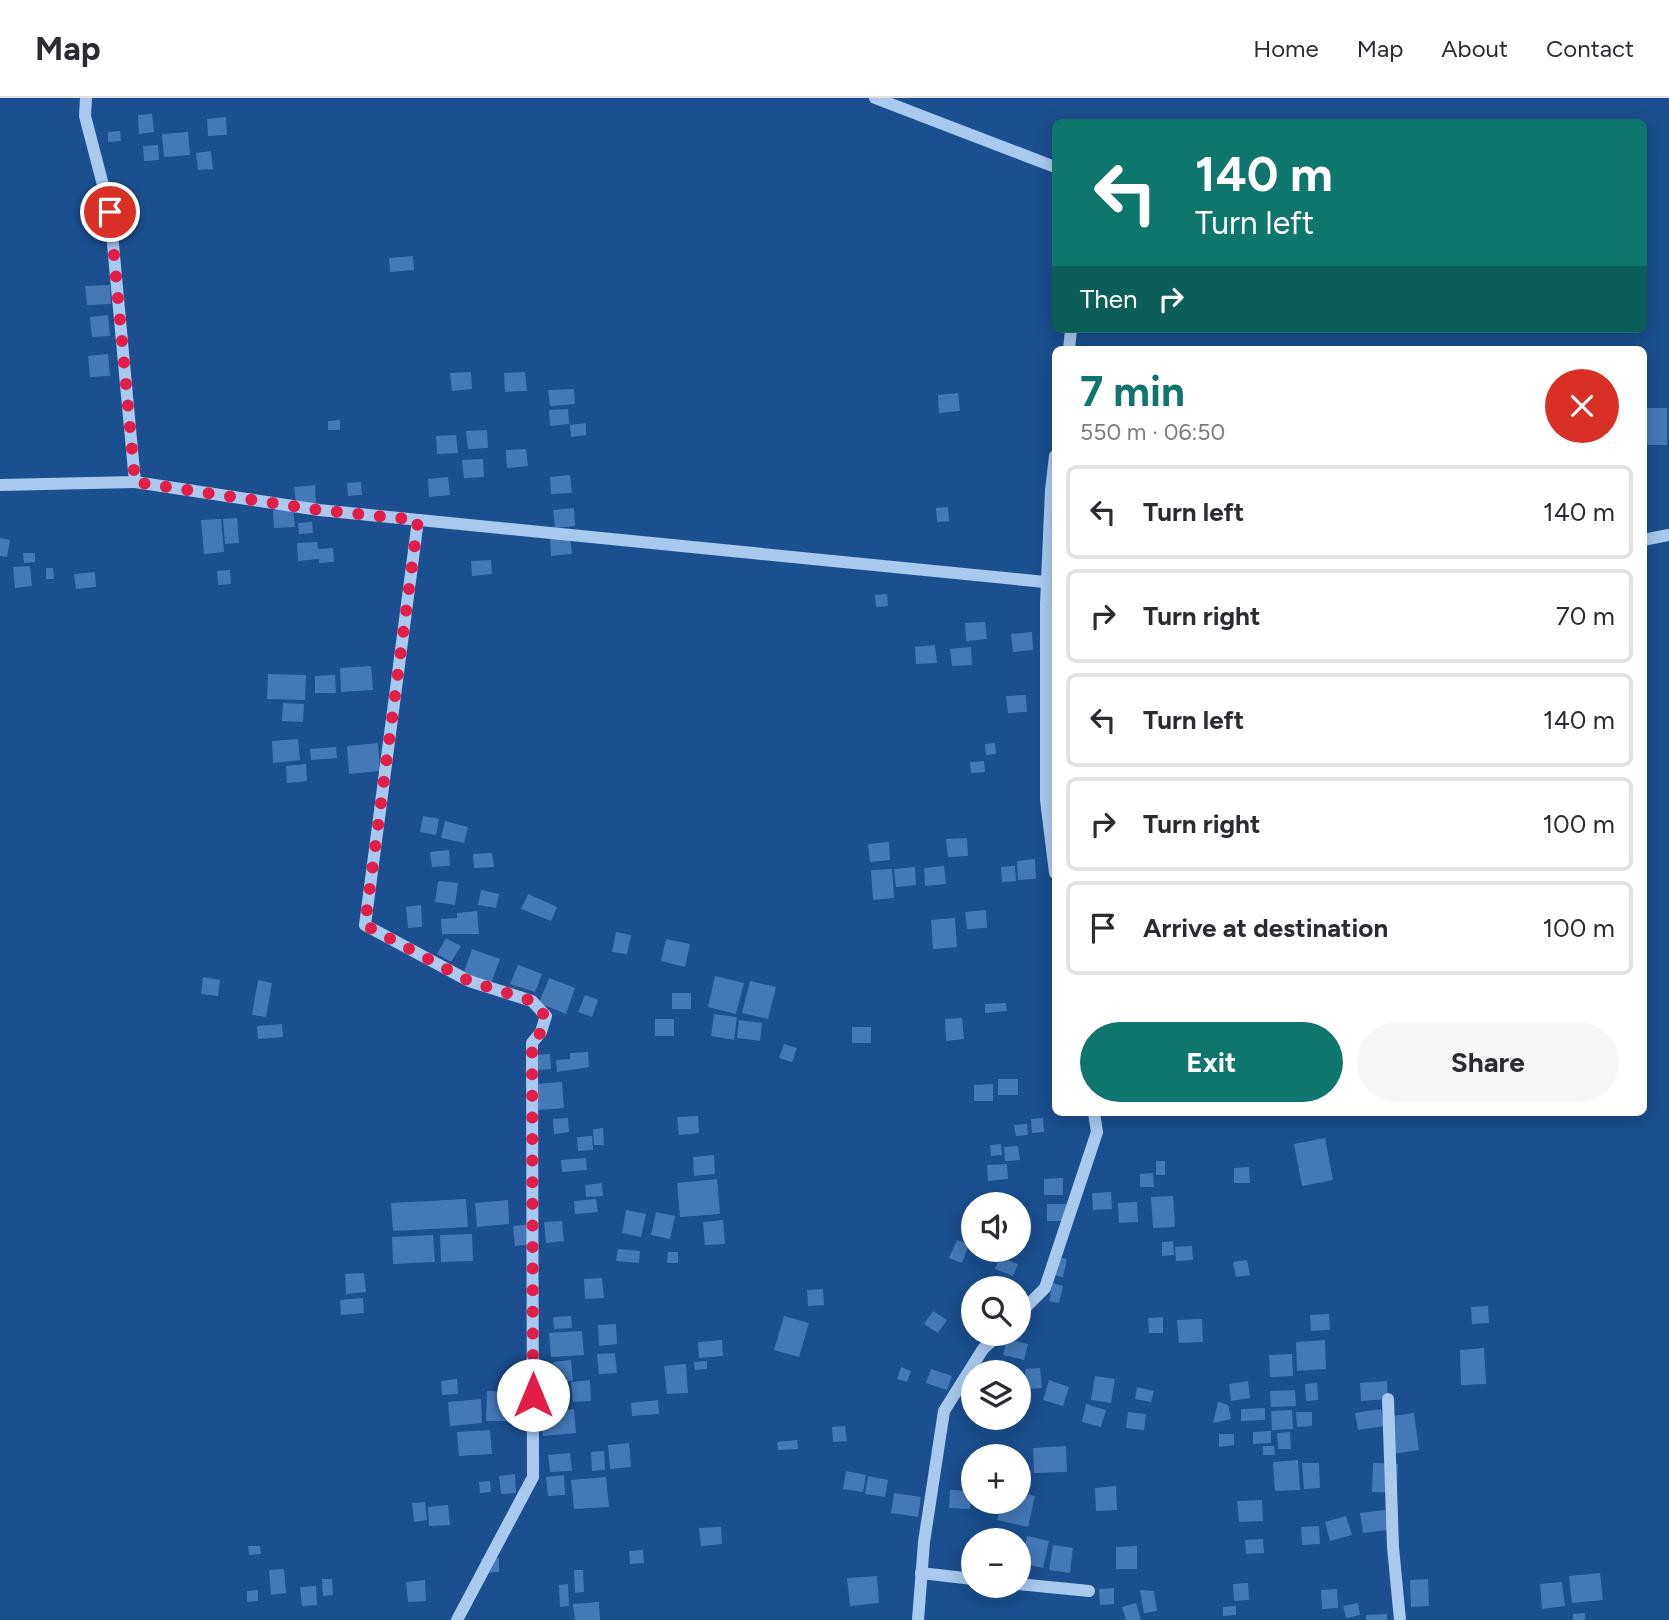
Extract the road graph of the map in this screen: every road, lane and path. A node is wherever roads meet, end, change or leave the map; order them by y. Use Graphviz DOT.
graph roads {
  1 [pos="86,98"];
  2 [pos="875,98"];
  3 [pos="1052,166"];
  4 [pos="135,482"];
  5 [pos="1052,482"];
  6 [pos="0,485"];
  7 [pos="418,520"];
  8 [pos="1669,535"];
  9 [pos="1647,539"];
  10 [pos="1051,583"];
  11 [pos="1052,849"];
  12 [pos="1094,1116"];
  13 [pos="1031,1302"];
  14 [pos="987,1346"];
  15 [pos="1388,1399"];
  16 [pos="921,1573"];
  17 [pos="961,1578"];
  18 [pos="1031,1585"];
  19 [pos="1088,1591"];
  20 [pos="457,1620"];
  21 [pos="918,1620"];
  22 [pos="1401,1620"];
  1 -- 4 [label="street"];
  2 -- 3 [label="street"];
  4 -- 6 [label="street"];
  4 -- 7 [label="street"];
  5 -- 10 [label="street"];
  7 -- 10 [label="street"];
  7 -- 20 [label="street"];
  8 -- 9 [label="street"];
  10 -- 11 [label="street"];
  12 -- 13 [label="street"];
  14 -- 16 [label="street"];
  15 -- 22 [label="street"];
  16 -- 17 [label="street"];
  16 -- 21 [label="street"];
  18 -- 19 [label="street"];
}
